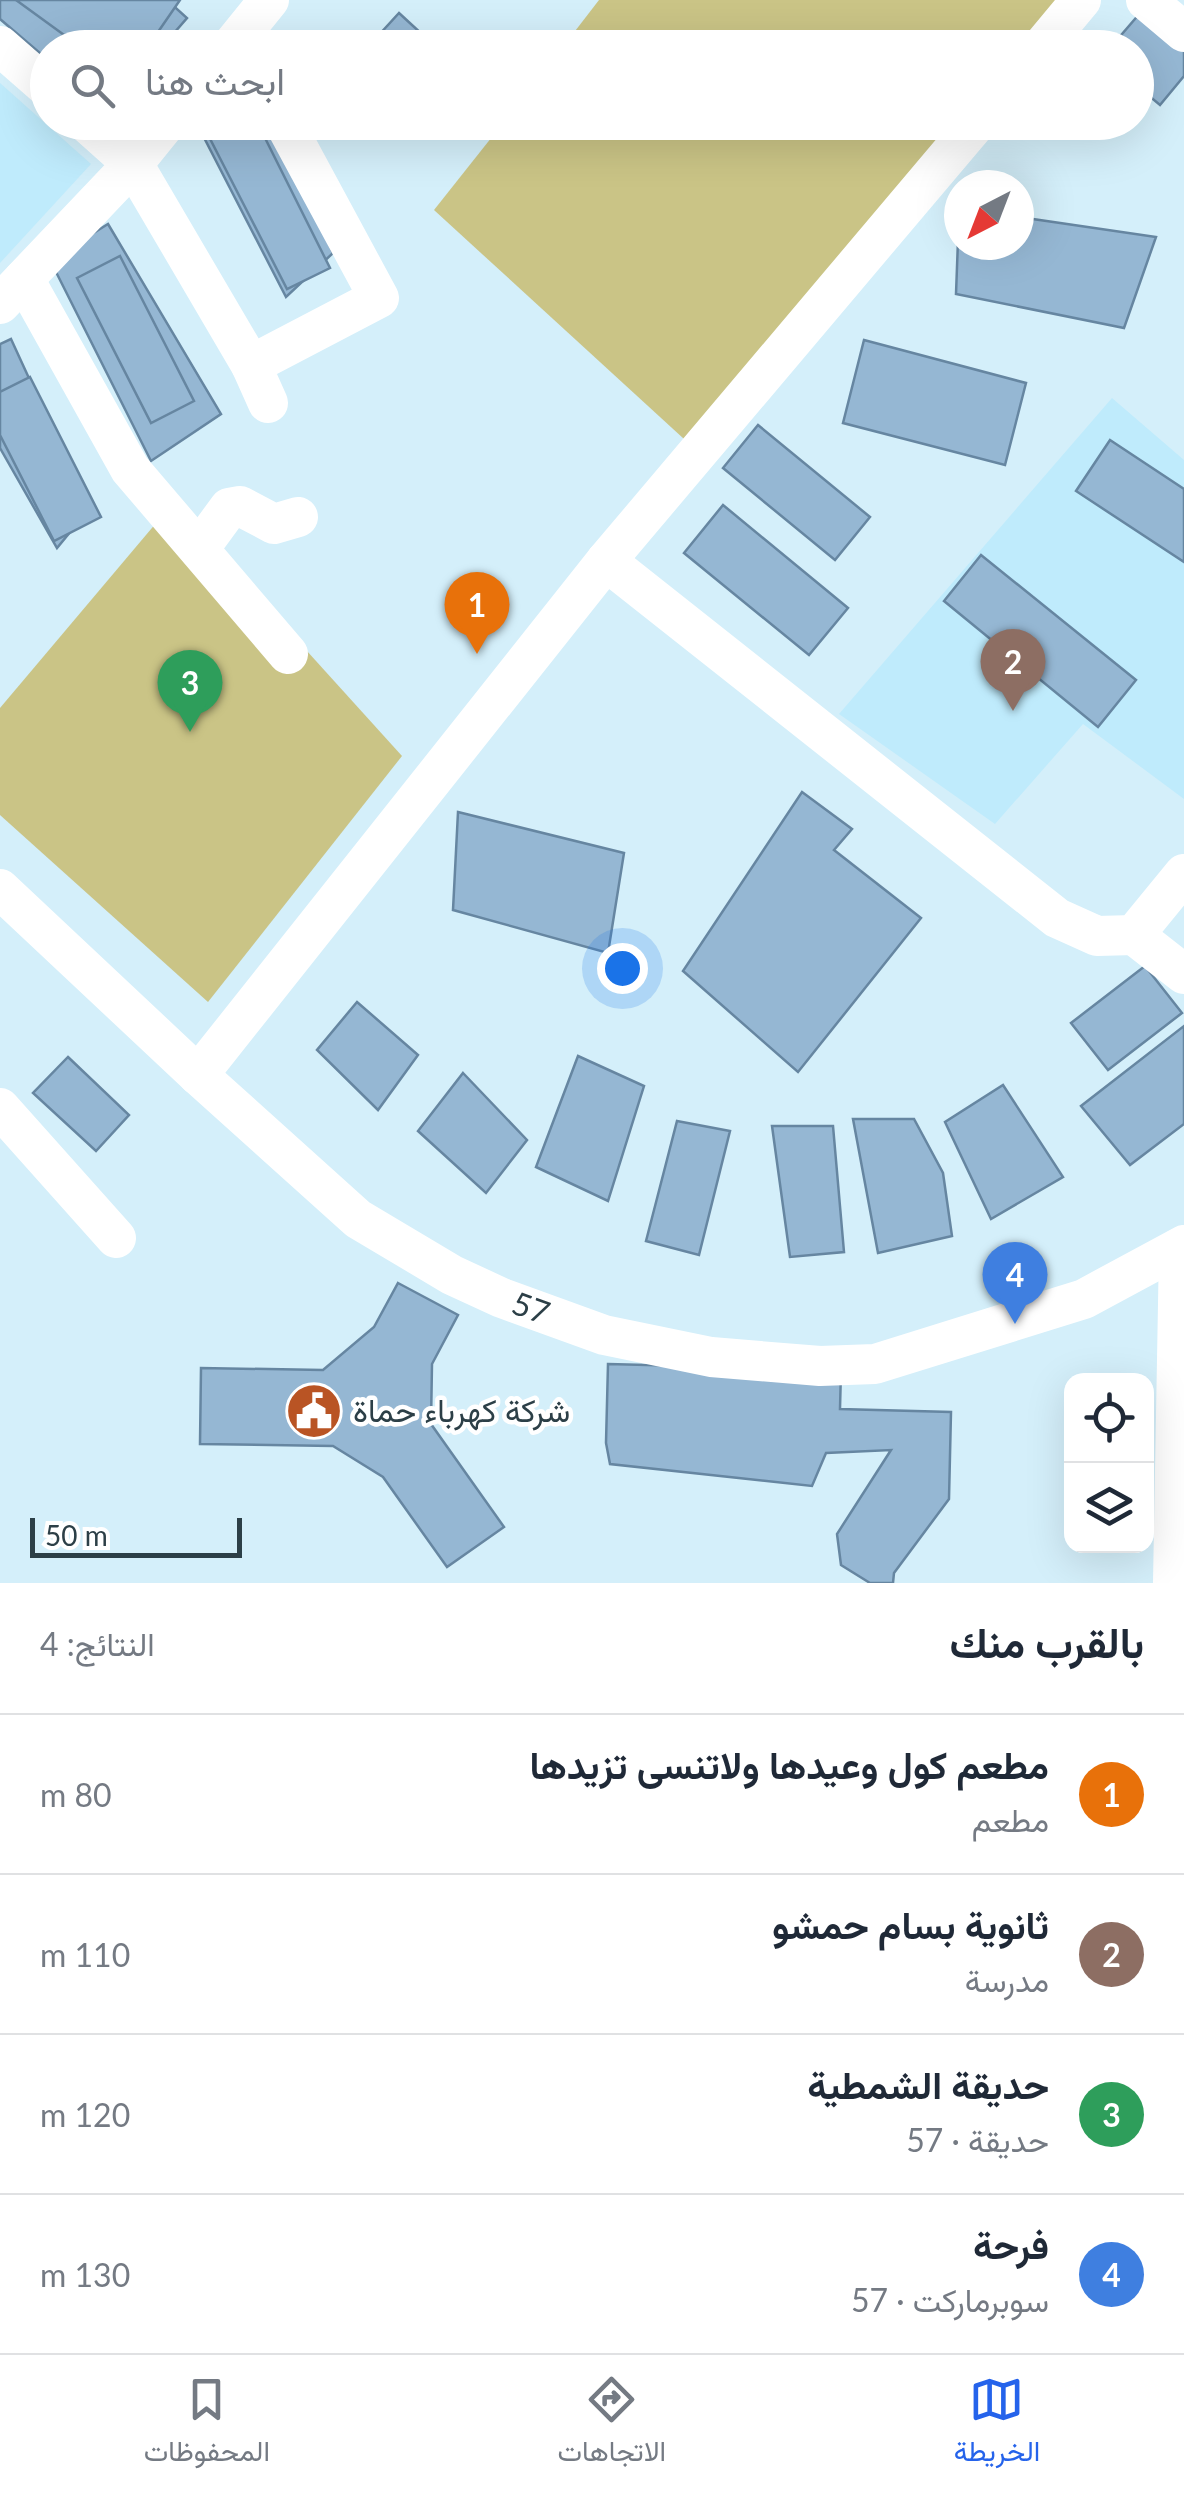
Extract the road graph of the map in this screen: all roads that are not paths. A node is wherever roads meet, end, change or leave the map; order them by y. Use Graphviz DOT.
graph roads {
  1 [pos="269,0"];
  2 [pos="1081,0"];
  3 [pos="1146,0"];
  4 [pos="247,30"];
  5 [pos="1056,30"];
  6 [pos="1184,32"];
  7 [pos="0,46"];
  8 [pos="30,72"];
  9 [pos="106,140"];
  10 [pos="152,140"];
  11 [pos="294,140"];
  12 [pos="963,140"];
  13 [pos="133,164"];
  14 [pos="12,291"];
  15 [pos="251,365"];
  16 [pos="268,403"];
  17 [pos="298,517"];
  18 [pos="198,550"];
  19 [pos="606,560"];
  20 [pos="288,654"];
  21 [pos="1184,874"];
  22 [pos="0,889"];
  23 [pos="1134,935"];
  24 [pos="1184,974"];
  25 [pos="198,1076"];
  26 [pos="0,1108"];
  27 [pos="116,1238"];
  28 [pos="1182,1247"];
  29 [pos="1173,1583"];
  1 -- 4 [label="street"];
  2 -- 5 [label="street"];
  3 -- 6 [label="street"];
  7 -- 8 [label="street"];
  9 -- 13 [label="street"];
  10 -- 13 [label="street"];
  11 -- 15 [label="street"];
  12 -- 19 [label="street"];
  13 -- 14 [label="street"];
  13 -- 15 [label="street"];
  14 -- 18 [label="street"];
  15 -- 16 [label="street"];
  17 -- 18 [label="street"];
  18 -- 20 [label="street"];
  19 -- 23 [label="street"];
  19 -- 25 [label="street"];
  21 -- 23 [label="street"];
  22 -- 25 [label="street, 57"];
  23 -- 24 [label="street"];
  25 -- 28 [label="street, 57"];
  26 -- 27 [label="street"];
  28 -- 29 [label="street"];
}
